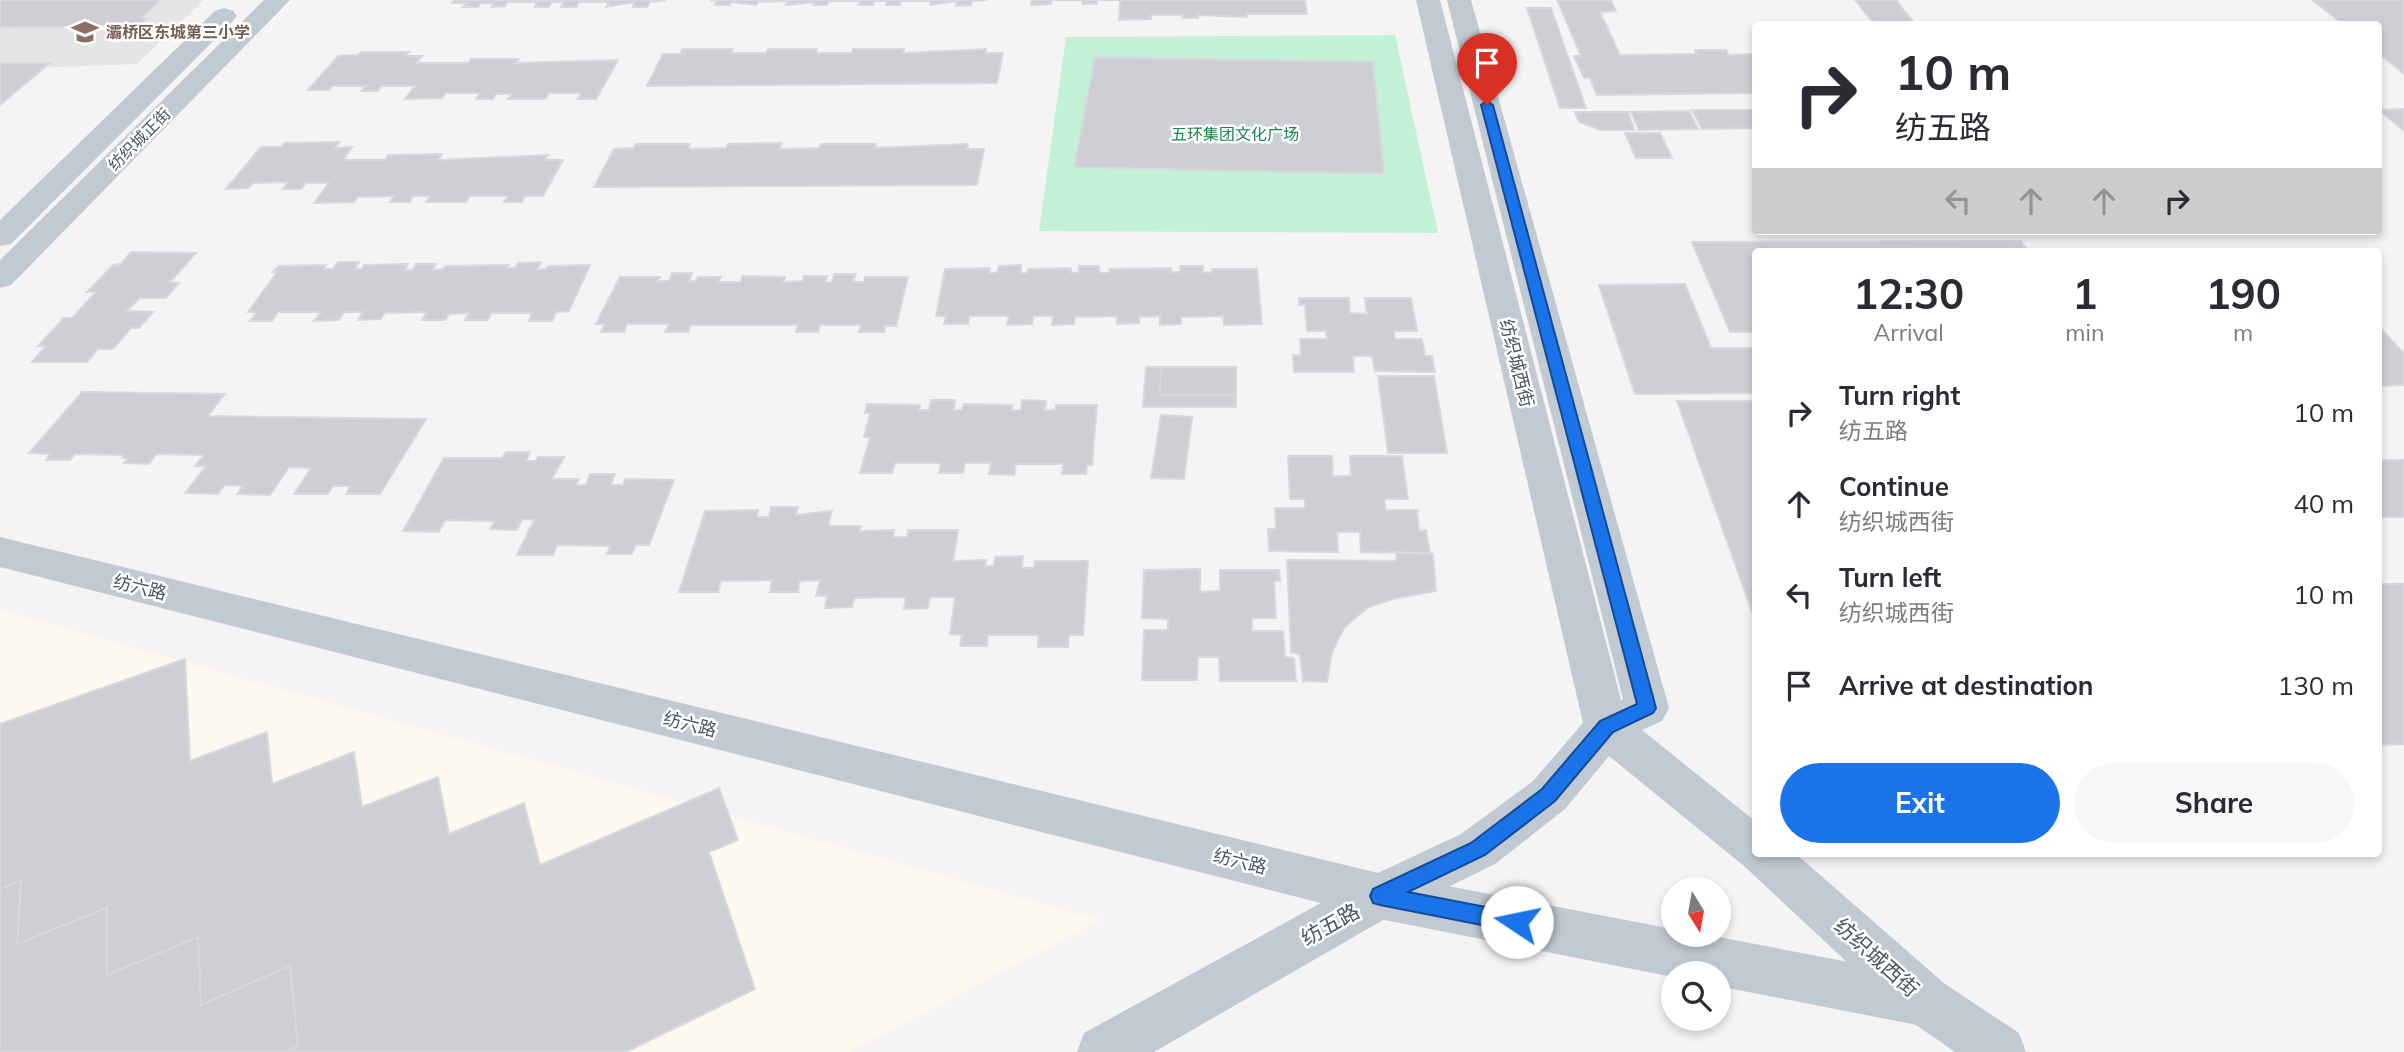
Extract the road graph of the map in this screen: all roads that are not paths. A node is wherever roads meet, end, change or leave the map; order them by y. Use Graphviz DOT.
graph roads {
  1 [pos="241,0"];
  2 [pos="278,0"];
  3 [pos="1428,0"];
  4 [pos="1459,0"];
  5 [pos="0,237"];
  6 [pos="0,278"];
  7 [pos="0,552"];
  8 [pos="1606,727"];
  9 [pos="1752,847"];
  10 [pos="1765,857"];
  11 [pos="1380,896"];
  12 [pos="1927,1002"];
  13 [pos="1103,1052"];
  14 [pos="2000,1052"];
  1 -- 5 [label="street, 纺织城正街"];
  2 -- 6 [label="street, 纺织城正街"];
  3 -- 8 [label="street, 纺织城西街"];
  4 -- 8 [label="street, 纺织城西街"];
  7 -- 11 [label="street, 纺六路"];
  8 -- 9 [label="street"];
  8 -- 11 [label="street, 纺五路"];
  10 -- 12 [label="street, 纺织城西街"];
  11 -- 12 [label="street, 纺六路"];
  11 -- 13 [label="street, 纺五路"];
  12 -- 14 [label="street, 纺织城西街"];
}
